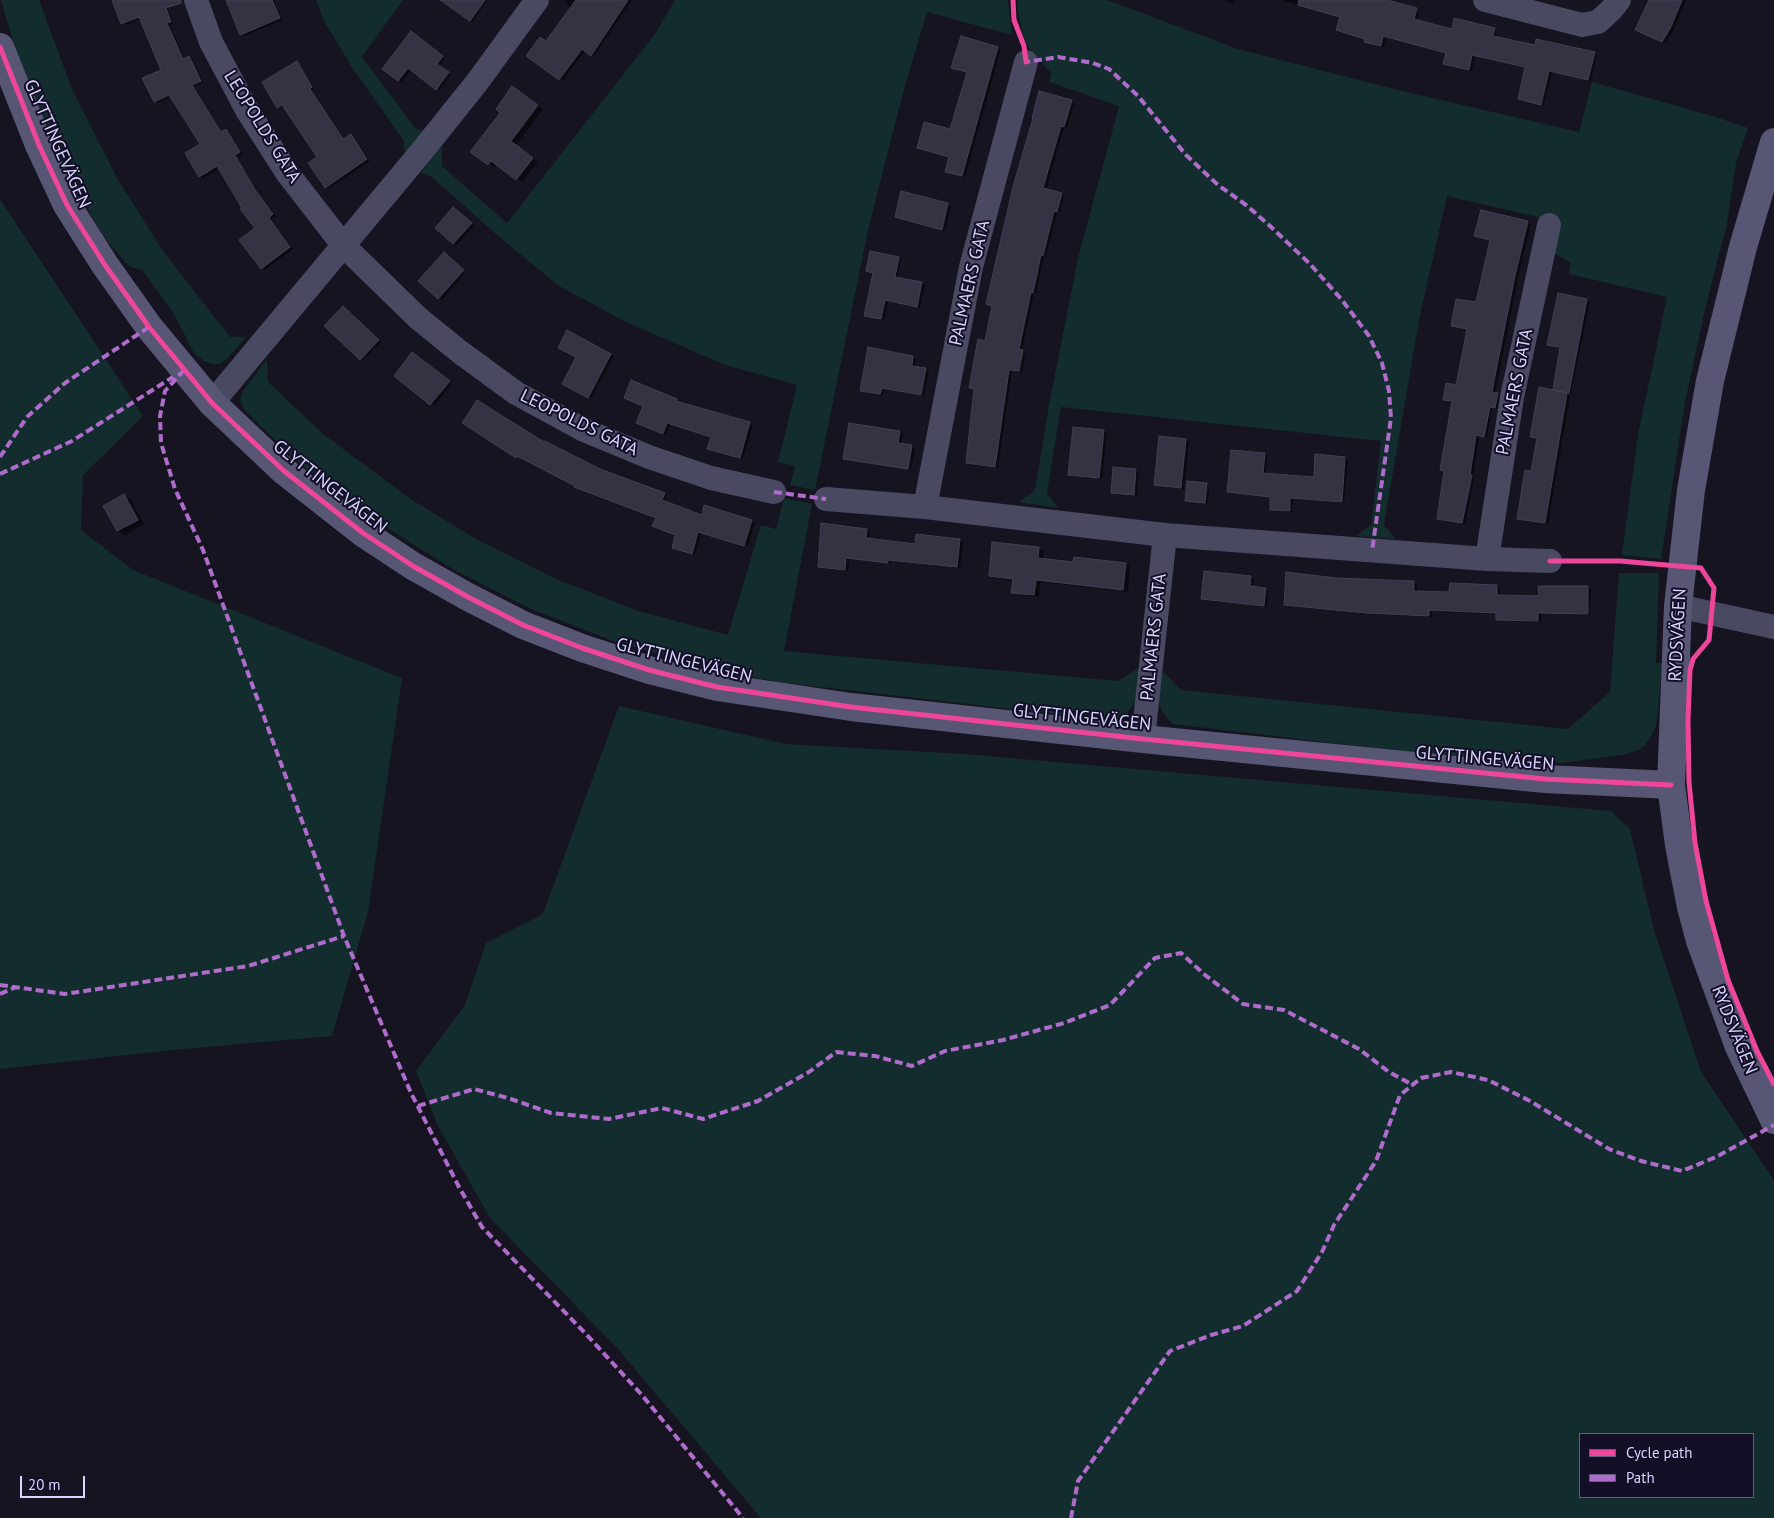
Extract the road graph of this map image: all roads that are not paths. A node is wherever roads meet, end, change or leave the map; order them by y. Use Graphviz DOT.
graph roads {
  1 [pos="196,0"];
  2 [pos="537,0"];
  3 [pos="1485,0"];
  4 [pos="1618,0"];
  5 [pos="0,47"];
  6 [pos="1026,62"];
  7 [pos="1774,142"];
  8 [pos="1549,225"];
  9 [pos="343,245"];
  10 [pos="212,403"];
  11 [pos="774,492"];
  12 [pos="826,499"];
  13 [pos="925,507"];
  14 [pos="1165,535"];
  15 [pos="1487,559"];
  16 [pos="1550,561"];
  17 [pos="1678,606"];
  18 [pos="1774,627"];
  19 [pos="1143,739"];
  20 [pos="1671,785"];
  21 [pos="1774,1120"];
  1 -- 9 [label="street, LEOPOLDS GATA"];
  2 -- 9 [label="street"];
  3 -- 4 [label="street"];
  5 -- 10 [label="street, GLYTTINGEVÄGEN"];
  6 -- 13 [label="street, PALMAERS GATA"];
  7 -- 17 [label="street, RYDSVÄGEN"];
  8 -- 15 [label="street, PALMAERS GATA"];
  9 -- 10 [label="street"];
  9 -- 11 [label="street, LEOPOLDS GATA"];
  10 -- 19 [label="street, GLYTTINGEVÄGEN"];
  12 -- 13 [label="street"];
  13 -- 14 [label="street"];
  14 -- 15 [label="street"];
  14 -- 19 [label="street, PALMAERS GATA"];
  15 -- 16 [label="street"];
  17 -- 18 [label="street"];
  17 -- 20 [label="street, RYDSVÄGEN"];
  19 -- 20 [label="street, GLYTTINGEVÄGEN"];
  20 -- 21 [label="street, RYDSVÄGEN"];
}
